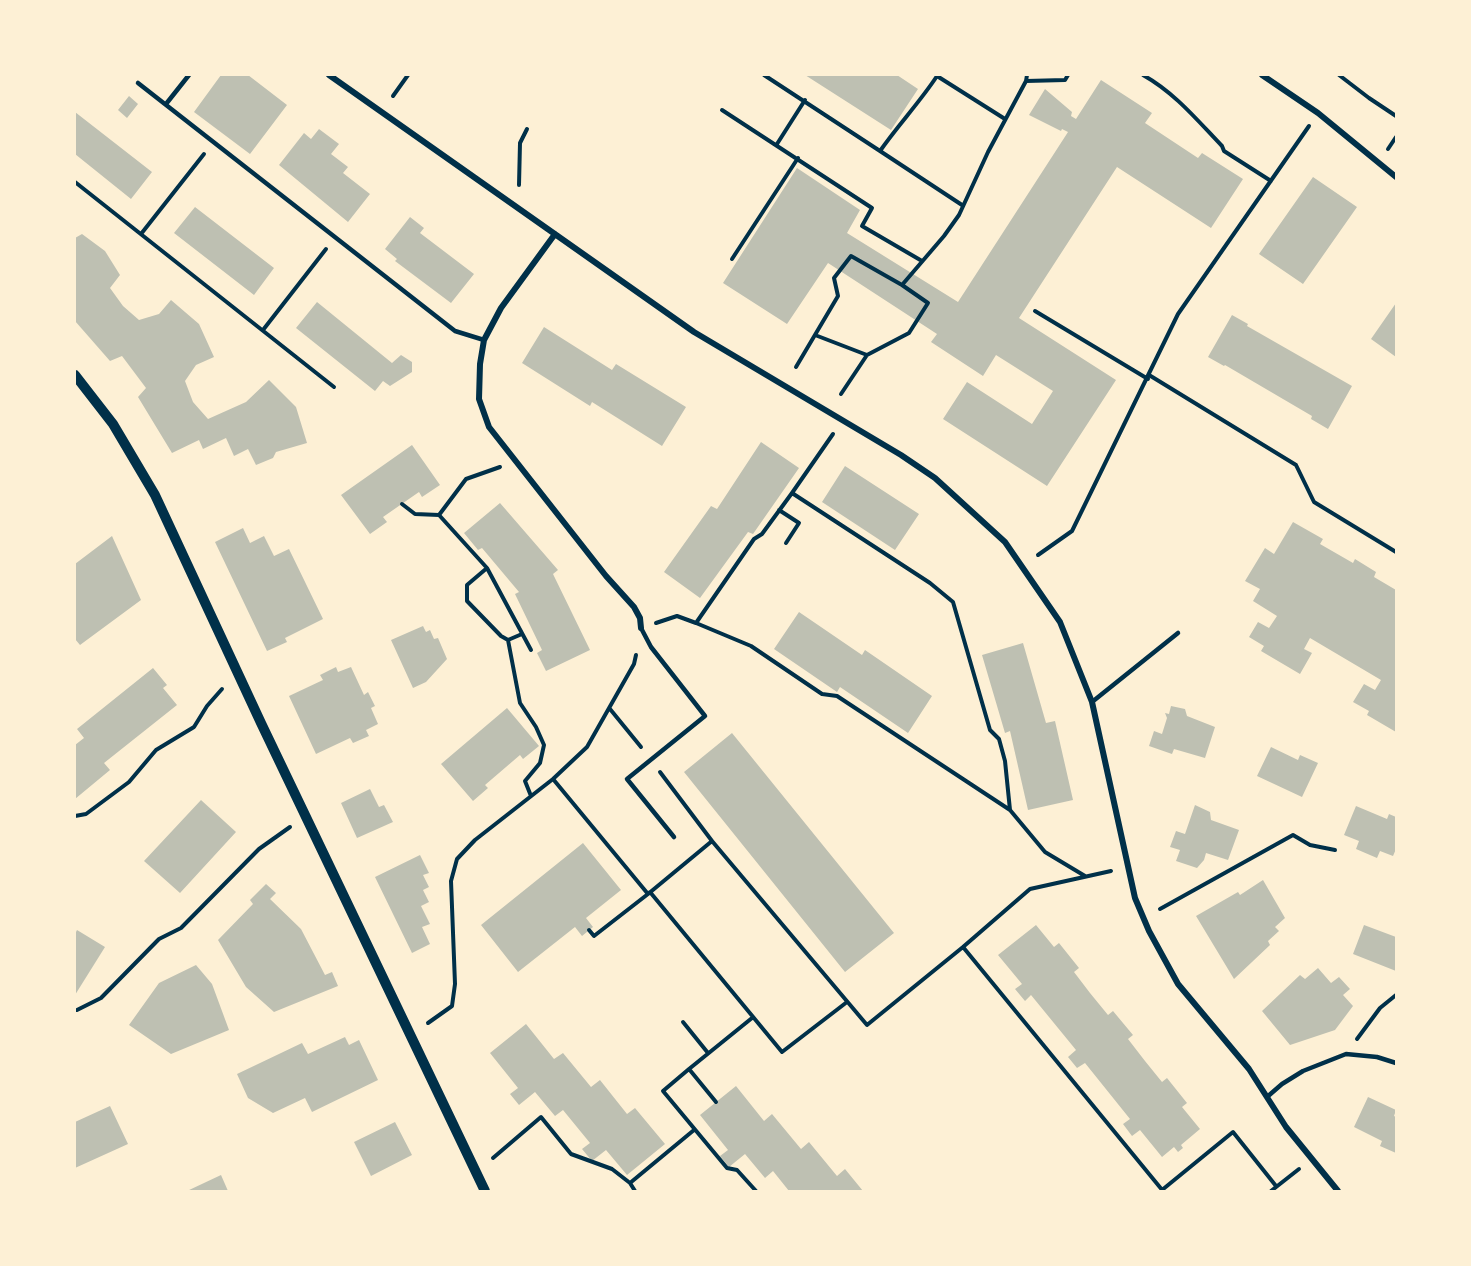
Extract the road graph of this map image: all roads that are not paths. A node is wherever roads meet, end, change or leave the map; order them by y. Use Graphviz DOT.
graph roads {
  1 [pos="189,75"];
  2 [pos="329,75"];
  3 [pos="1262,75"];
  4 [pos="138,83"];
  5 [pos="166,104"];
  6 [pos="1396,177"];
  7 [pos="555,234"];
  8 [pos="484,340"];
  9 [pos="75,375"];
  10 [pos="641,628"];
  11 [pos="1178,633"];
  12 [pos="1092,702"];
  13 [pos="674,837"];
  14 [pos="1396,1064"];
  15 [pos="1267,1097"];
  16 [pos="486,1191"];
  17 [pos="1338,1191"];
  1 -- 5 [label="lane"];
  2 -- 7 [label="street"];
  3 -- 6 [label="street"];
  4 -- 5 [label="lane"];
  5 -- 8 [label="lane"];
  7 -- 8 [label="street"];
  7 -- 12 [label="street"];
  8 -- 10 [label="street"];
  9 -- 16 [label="street"];
  10 -- 13 [label="lane"];
  11 -- 12 [label="lane"];
  12 -- 15 [label="street"];
  14 -- 15 [label="lane"];
  15 -- 17 [label="street"];
}
